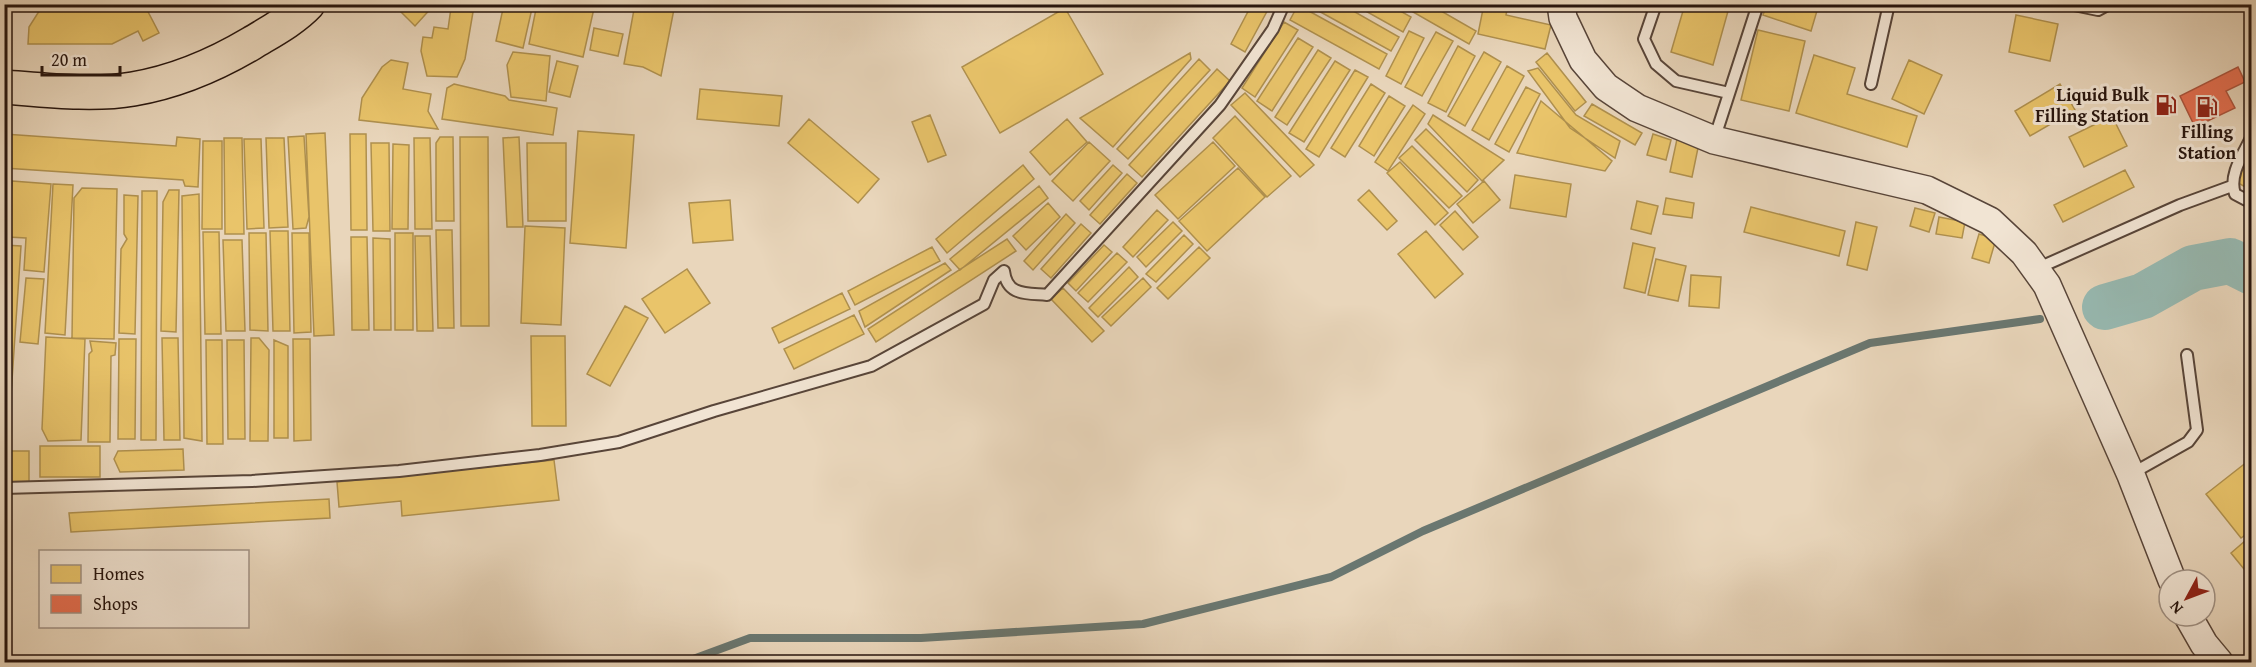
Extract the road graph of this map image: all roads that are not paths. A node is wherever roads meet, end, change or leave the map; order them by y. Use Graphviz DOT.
graph roads {
  1 [pos="308,4"];
  2 [pos="1284,4"];
  3 [pos="1561,4"];
  4 [pos="1656,4"];
  5 [pos="1758,4"];
  6 [pos="1889,4"];
  7 [pos="2069,4"];
  8 [pos="2109,4"];
  9 [pos="1871,84"];
  10 [pos="4,87"];
  11 [pos="1729,93"];
  12 [pos="2252,136"];
  13 [pos="1714,140"];
  14 [pos="2232,186"];
  15 [pos="2252,203"];
  16 [pos="2041,277"];
  17 [pos="2187,355"];
  18 [pos="2131,475"];
  19 [pos="4,488"];
  20 [pos="2167,568"];
  21 [pos="2195,628"];
  22 [pos="2219,663"];
  1 -- 10 [label="highway"];
  2 -- 19 [label="lane"];
  3 -- 13 [label="street"];
  4 -- 11 [label="lane"];
  5 -- 11 [label="lane"];
  6 -- 9 [label="lane"];
  7 -- 8 [label="lane"];
  11 -- 13 [label="lane"];
  12 -- 14 [label="lane"];
  13 -- 16 [label="street"];
  14 -- 15 [label="lane"];
  14 -- 16 [label="lane"];
  16 -- 18 [label="street"];
  17 -- 18 [label="lane"];
  18 -- 20 [label="street"];
  21 -- 22 [label="street"];
}
